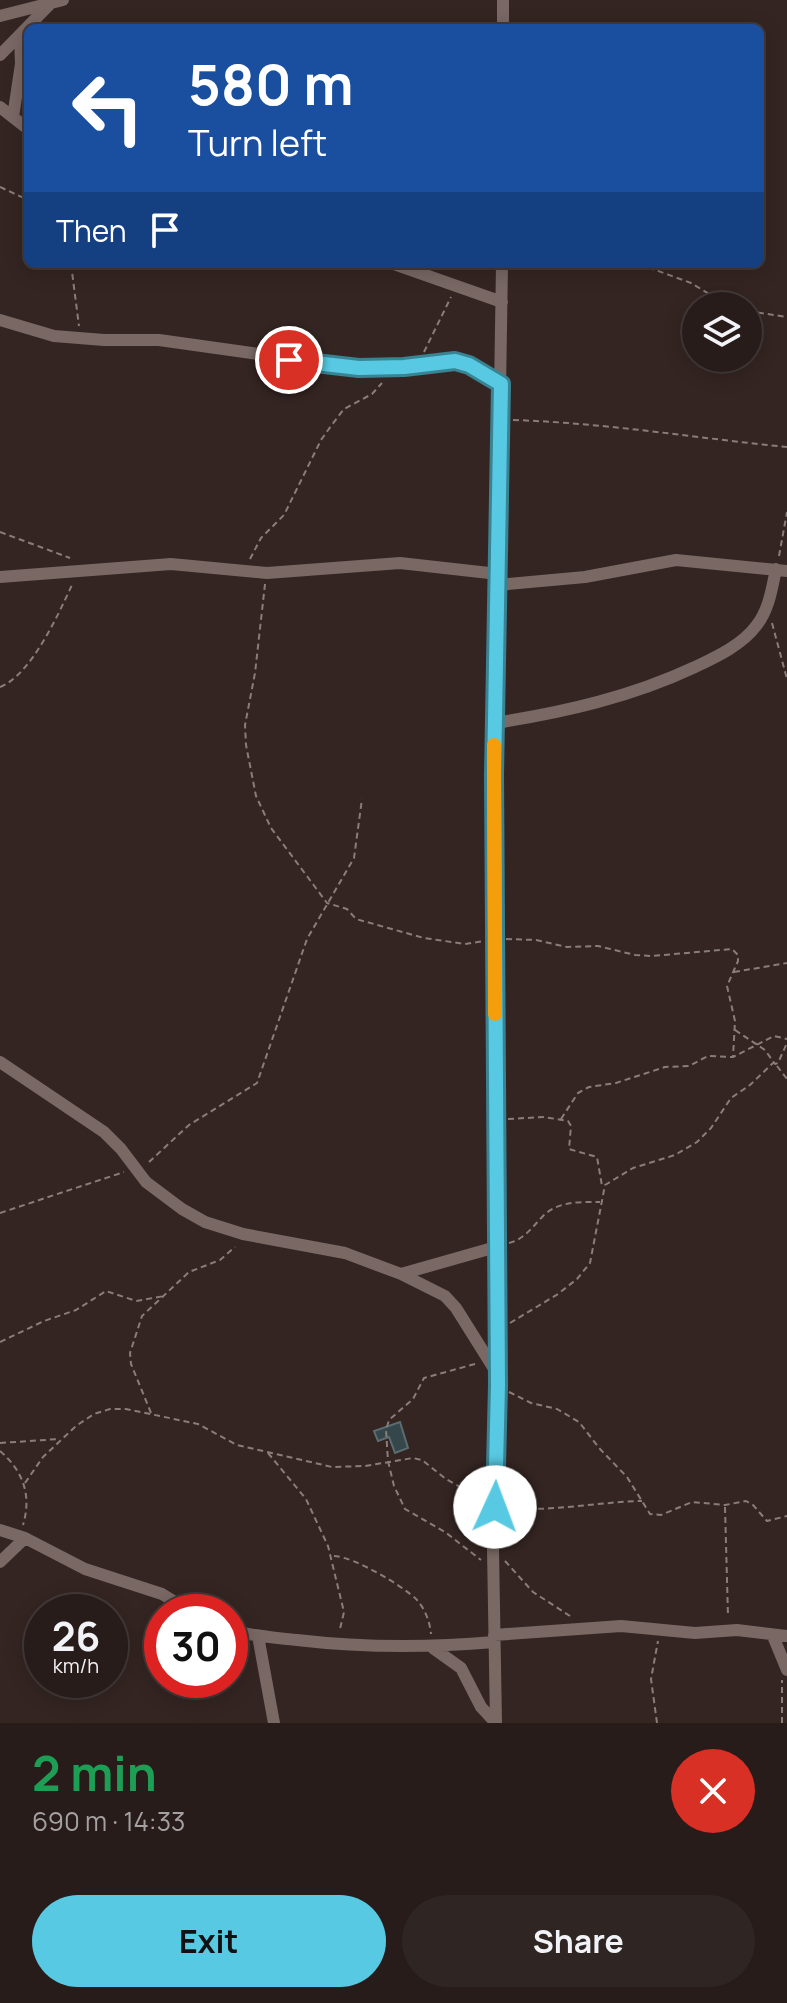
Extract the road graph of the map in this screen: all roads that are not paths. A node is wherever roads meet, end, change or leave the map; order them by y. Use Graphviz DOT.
graph roads {
  1 [pos="63,0"];
  2 [pos="503,0"];
  3 [pos="49,5"];
  4 [pos="0,16"];
  5 [pos="31,24"];
  6 [pos="503,24"];
  7 [pos="24,32"];
  8 [pos="20,36"];
  9 [pos="0,55"];
  10 [pos="0,107"];
  11 [pos="13,117"];
  12 [pos="24,126"];
  13 [pos="405,268"];
  14 [pos="502,268"];
  15 [pos="502,302"];
  16 [pos="0,320"];
  17 [pos="501,384"];
  18 [pos="782,570"];
  19 [pos="0,577"];
  20 [pos="498,579"];
  21 [pos="495,723"];
  22 [pos="0,1062"];
  23 [pos="496,1245"];
  24 [pos="401,1274"];
  25 [pos="498,1380"];
  26 [pos="0,1530"];
  27 [pos="22,1537"];
  28 [pos="0,1562"];
  29 [pos="162,1594"];
  30 [pos="248,1634"];
  31 [pos="258,1636"];
  32 [pos="773,1636"];
  33 [pos="787,1636"];
  34 [pos="494,1638"];
  35 [pos="433,1648"];
  36 [pos="785,1665"];
  37 [pos="274,1723"];
  38 [pos="496,1723"];
  1 -- 3 [label="street"];
  2 -- 6 [label="street"];
  3 -- 4 [label="street"];
  3 -- 5 [label="street"];
  7 -- 8 [label="street"];
  8 -- 9 [label="street"];
  8 -- 11 [label="street"];
  10 -- 11 [label="street"];
  11 -- 12 [label="street"];
  13 -- 15 [label="street"];
  14 -- 15 [label="street"];
  15 -- 17 [label="street"];
  16 -- 17 [label="street"];
  17 -- 20 [label="street"];
  18 -- 20 [label="street"];
  18 -- 21 [label="street"];
  19 -- 20 [label="street"];
  20 -- 21 [label="street"];
  21 -- 23 [label="street"];
  22 -- 24 [label="street"];
  23 -- 24 [label="street"];
  23 -- 25 [label="street"];
  24 -- 25 [label="street"];
  25 -- 34 [label="street"];
  26 -- 27 [label="street"];
  27 -- 28 [label="street"];
  27 -- 29 [label="street"];
  30 -- 31 [label="street"];
  31 -- 35 [label="street"];
  31 -- 37 [label="street"];
  32 -- 33 [label="street"];
  32 -- 34 [label="street"];
  32 -- 36 [label="street"];
  34 -- 35 [label="street"];
  34 -- 38 [label="street"];
  35 -- 38 [label="street"];
}
